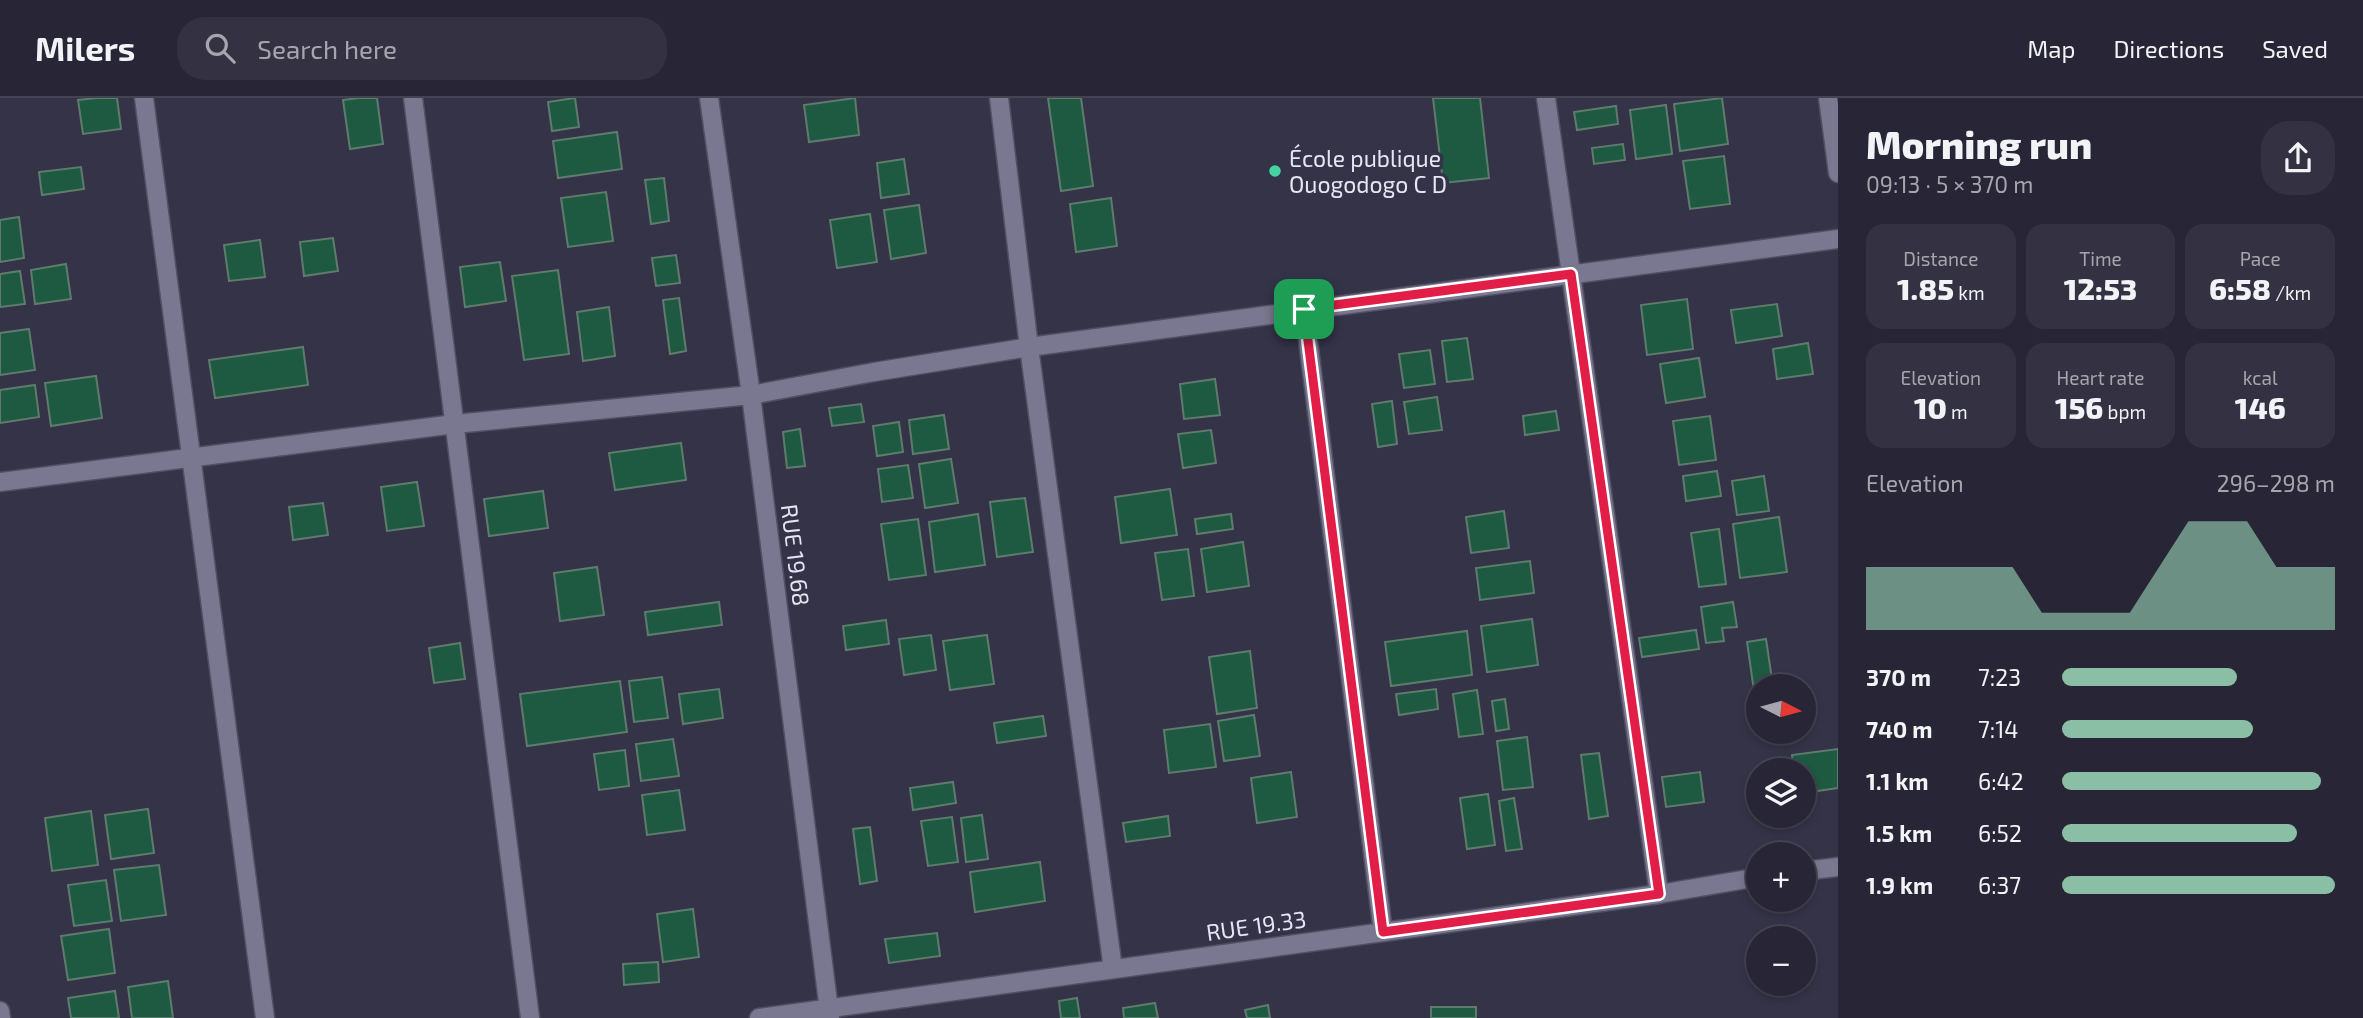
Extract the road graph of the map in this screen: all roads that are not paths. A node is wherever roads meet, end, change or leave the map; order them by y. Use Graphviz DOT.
graph roads {
  1 [pos="144,98"];
  2 [pos="413,98"];
  3 [pos="709,98"];
  4 [pos="999,98"];
  5 [pos="1546,98"];
  6 [pos="1828,98"];
  7 [pos="1838,173"];
  8 [pos="1838,239"];
  9 [pos="1571,274"];
  10 [pos="1304,309"];
  11 [pos="1029,347"];
  12 [pos="751,395"];
  13 [pos="455,424"];
  14 [pos="193,458"];
  15 [pos="0,482"];
  16 [pos="1838,867"];
  17 [pos="1816,870"];
  18 [pos="1746,879"];
  19 [pos="1659,894"];
  20 [pos="1383,932"];
  21 [pos="1113,969"];
  22 [pos="0,1011"];
  23 [pos="830,1013"];
  24 [pos="1,1018"];
  25 [pos="265,1018"];
  26 [pos="530,1018"];
  27 [pos="759,1018"];
  1 -- 14 [label="street"];
  2 -- 13 [label="street"];
  3 -- 12 [label="street, RUE 19.68"];
  4 -- 11 [label="street"];
  5 -- 9 [label="street"];
  6 -- 7 [label="street"];
  8 -- 9 [label="street"];
  9 -- 10 [label="street"];
  9 -- 19 [label="street"];
  10 -- 11 [label="street"];
  10 -- 20 [label="street"];
  11 -- 12 [label="street"];
  11 -- 21 [label="street"];
  12 -- 13 [label="street"];
  12 -- 23 [label="street, RUE 19.68"];
  13 -- 14 [label="street"];
  13 -- 26 [label="street"];
  14 -- 15 [label="street"];
  14 -- 25 [label="street"];
  16 -- 17 [label="street"];
  18 -- 19 [label="street, RUE 19.33"];
  19 -- 20 [label="street, RUE 19.33"];
  20 -- 21 [label="street, RUE 19.33"];
  21 -- 23 [label="street, RUE 19.33"];
  22 -- 24 [label="street"];
  23 -- 27 [label="street, RUE 19.33"];
}
